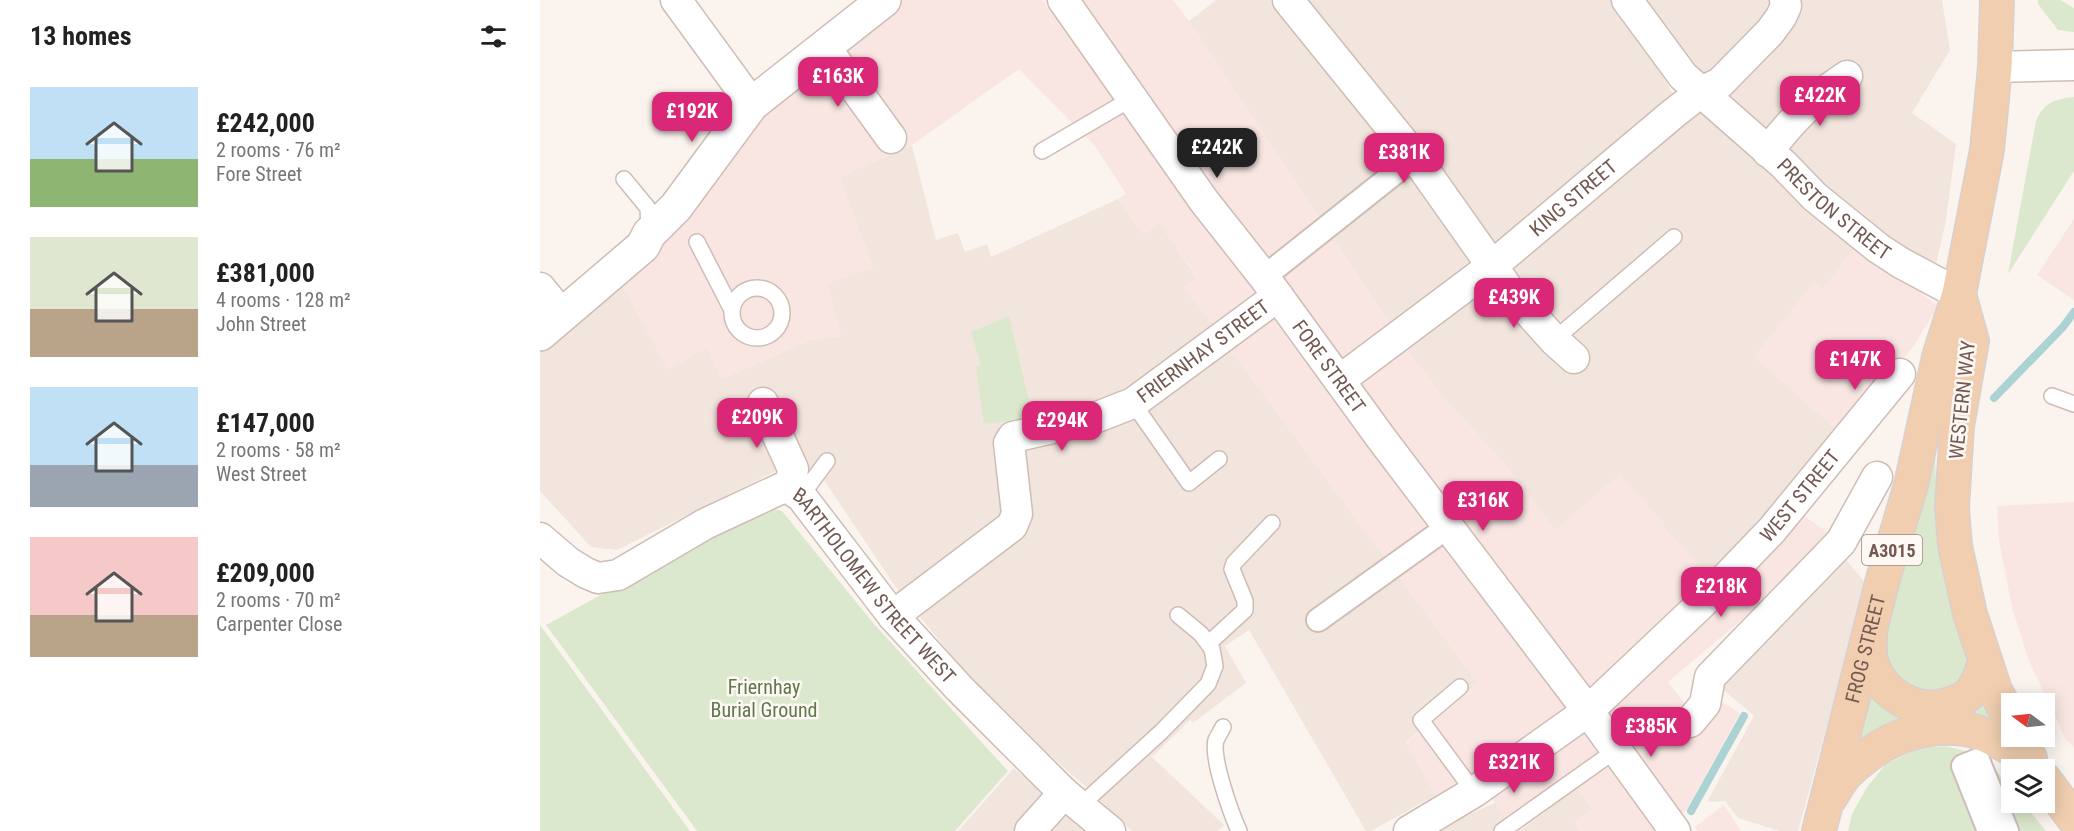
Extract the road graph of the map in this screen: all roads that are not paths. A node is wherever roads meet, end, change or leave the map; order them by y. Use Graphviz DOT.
graph roads {
  1 [pos="676,0"];
  2 [pos="884,0"];
  3 [pos="1063,0"];
  4 [pos="1288,0"];
  5 [pos="1627,0"];
  6 [pos="1785,0"];
  7 [pos="1997,0"];
  8 [pos="825,47"];
  9 [pos="2074,65"];
  10 [pos="1995,67"];
  11 [pos="1847,76"];
  12 [pos="1701,92"];
  13 [pos="1131,99"];
  14 [pos="736,115"];
  15 [pos="891,138"];
  16 [pos="1042,151"];
  17 [pos="1768,152"];
  18 [pos="1415,157"];
  19 [pos="624,179"];
  20 [pos="649,234"];
  21 [pos="1674,237"];
  22 [pos="698,243"];
  23 [pos="1492,266"];
  24 [pos="1271,286"];
  25 [pos="540,288"];
  26 [pos="1959,294"];
  27 [pos="732,310"];
  28 [pos="551,325"];
  29 [pos="1564,349"];
  30 [pos="1900,374"];
  31 [pos="1340,380"];
  32 [pos="2052,396"];
  33 [pos="763,403"];
  34 [pos="1133,403"];
  35 [pos="2074,404"];
  36 [pos="1846,439"];
  37 [pos="1219,459"];
  38 [pos="827,461"];
  39 [pos="1877,477"];
  40 [pos="1911,485"];
  41 [pos="796,493"];
  42 [pos="1272,523"];
  43 [pos="1449,526"];
  44 [pos="540,538"];
  45 [pos="1178,615"];
  46 [pos="893,616"];
  47 [pos="1318,620"];
  48 [pos="1870,630"];
  49 [pos="1209,644"];
  50 [pos="1985,662"];
  51 [pos="1460,687"];
  52 [pos="2001,701"];
  53 [pos="1690,722"];
  54 [pos="1223,727"];
  55 [pos="1601,730"];
  56 [pos="2029,759"];
  57 [pos="1474,792"];
  58 [pos="2055,792"];
  59 [pos="1072,800"];
  60 [pos="1821,819"];
  61 [pos="2074,819"];
  62 [pos="1670,824"];
  63 [pos="1030,831"];
  64 [pos="1110,831"];
  65 [pos="1239,831"];
  66 [pos="1408,831"];
  67 [pos="1502,831"];
  68 [pos="1989,831"];
  69 [pos="2007,831"];
  1 -- 14 [label="street"];
  2 -- 8 [label="street"];
  3 -- 13 [label="street, FORE STREET"];
  4 -- 18 [label="street"];
  5 -- 12 [label="street, PRESTON STREET"];
  6 -- 12 [label="street, KING STREET"];
  7 -- 10 [label="main road, WESTERN WAY"];
  8 -- 14 [label="street"];
  8 -- 15 [label="street"];
  9 -- 10 [label="street"];
  10 -- 26 [label="main road, WESTERN WAY"];
  11 -- 17 [label="street"];
  12 -- 17 [label="street, PRESTON STREET"];
  12 -- 23 [label="street, KING STREET"];
  13 -- 16 [label="lane"];
  13 -- 24 [label="street, FORE STREET"];
  14 -- 20 [label="street"];
  17 -- 26 [label="street, PRESTON STREET"];
  18 -- 23 [label="street"];
  18 -- 24 [label="street"];
  19 -- 20 [label="lane"];
  20 -- 28 [label="street"];
  21 -- 29 [label="lane"];
  22 -- 27 [label="lane"];
  23 -- 29 [label="street"];
  23 -- 31 [label="street, KING STREET"];
  24 -- 31 [label="street, FORE STREET"];
  24 -- 34 [label="street, FRIERNHAY STREET"];
  25 -- 28 [label="street"];
  26 -- 40 [label="main road, FROG STREET / A3015"];
  26 -- 50 [label="main road, WESTERN WAY"];
  30 -- 36 [label="street, WEST STREET"];
  31 -- 43 [label="street, FORE STREET"];
  32 -- 35 [label="lane"];
  33 -- 41 [label="street"];
  34 -- 37 [label="lane"];
  34 -- 46 [label="street, FRIERNHAY STREET"];
  36 -- 39 [label="street"];
  36 -- 55 [label="street, WEST STREET"];
  38 -- 41 [label="lane"];
  39 -- 40 [label="street"];
  39 -- 53 [label="street"];
  40 -- 48 [label="main road, FROG STREET / A3015"];
  41 -- 44 [label="street, BARTHOLOMEW STREET WEST"];
  41 -- 46 [label="street, BARTHOLOMEW STREET WEST"];
  42 -- 49 [label="lane"];
  43 -- 47 [label="street"];
  43 -- 55 [label="street, FORE STREET"];
  45 -- 49 [label="lane"];
  46 -- 59 [label="street, BARTHOLOMEW STREET WEST"];
  48 -- 50 [label="main road"];
  48 -- 60 [label="main road, FROG STREET / A3015"];
  49 -- 59 [label="lane"];
  50 -- 52 [label="main road, WESTERN WAY"];
  51 -- 57 [label="lane"];
  54 -- 65 [label="lane"];
  55 -- 57 [label="street"];
  55 -- 62 [label="street, FORE STREET"];
  55 -- 67 [label="lane"];
  56 -- 60 [label="main road"];
  57 -- 66 [label="street"];
  58 -- 61 [label="main road"];
  59 -- 63 [label="street"];
  59 -- 64 [label="street, BARTHOLOMEW STREET WEST"];
  68 -- 69 [label="street"];
}
